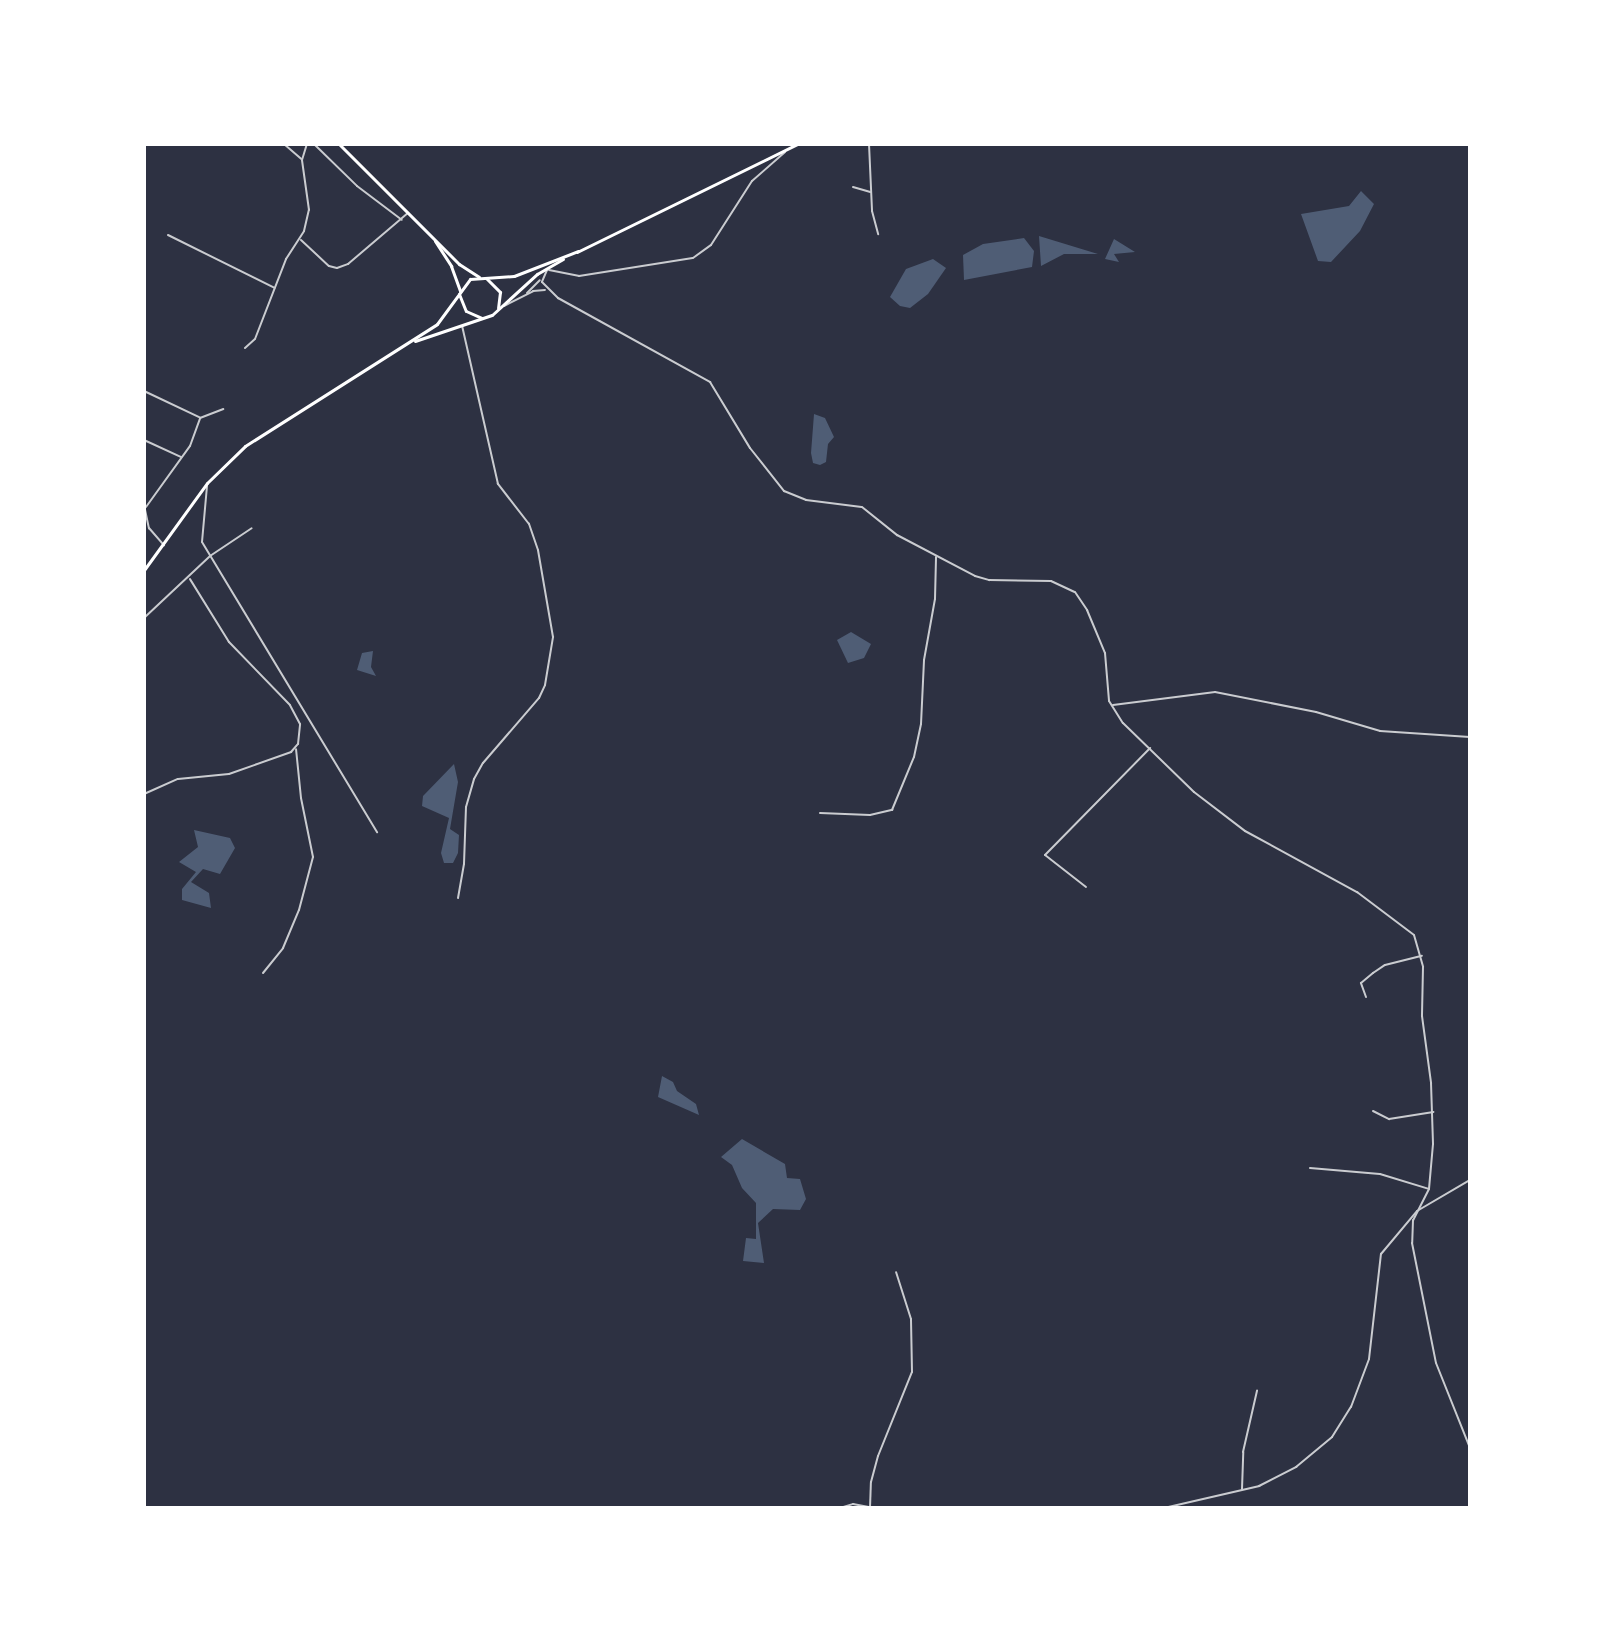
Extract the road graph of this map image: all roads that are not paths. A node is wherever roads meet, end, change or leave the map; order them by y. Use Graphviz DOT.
graph roads {
  1 [pos="284,144"];
  2 [pos="307,144"];
  3 [pos="314,144"];
  4 [pos="339,144"];
  5 [pos="797,144"];
  6 [pos="869,144"];
  7 [pos="786,149"];
  8 [pos="302,160"];
  9 [pos="853,187"];
  10 [pos="871,192"];
  11 [pos="409,212"];
  12 [pos="402,220"];
  13 [pos="431,234"];
  14 [pos="878,234"];
  15 [pos="168,235"];
  16 [pos="300,239"];
  17 [pos="578,251"];
  18 [pos="548,268"];
  19 [pos="480,276"];
  20 [pos="541,279"];
  21 [pos="276,289"];
  22 [pos="547,290"];
  23 [pos="459,292"];
  24 [pos="521,299"];
  25 [pos="502,307"];
  26 [pos="496,312"];
  27 [pos="485,318"];
  28 [pos="462,325"];
  29 [pos="408,344"];
  30 [pos="245,348"];
  31 [pos="144,391"];
  32 [pos="223,409"];
  33 [pos="200,418"];
  34 [pos="144,440"];
  35 [pos="182,458"];
  36 [pos="207,483"];
  37 [pos="145,506"];
  38 [pos="252,528"];
  39 [pos="164,545"];
  40 [pos="210,556"];
  41 [pos="936,557"];
  42 [pos="144,570"];
  43 [pos="190,579"];
  44 [pos="144,618"];
  45 [pos="1111,705"];
  46 [pos="1470,737"];
  47 [pos="1150,748"];
  48 [pos="296,749"];
  49 [pos="144,794"];
  50 [pos="820,813"];
  51 [pos="377,832"];
  52 [pos="1086,887"];
  53 [pos="458,898"];
  54 [pos="1422,956"];
  55 [pos="263,973"];
  56 [pos="1366,997"];
  57 [pos="1373,1111"];
  58 [pos="1433,1112"];
  59 [pos="1310,1168"];
  60 [pos="1470,1180"];
  61 [pos="1429,1189"];
  62 [pos="1417,1211"];
  63 [pos="896,1272"];
  64 [pos="1257,1391"];
  65 [pos="1470,1448"];
  66 [pos="1243,1490"];
  67 [pos="840,1508"];
  68 [pos="870,1508"];
  69 [pos="1164,1508"];
  1 -- 8 [label="street"];
  2 -- 8 [label="street"];
  3 -- 12 [label="street"];
  4 -- 11 [label="main road"];
  5 -- 7 [label="main road"];
  6 -- 10 [label="street"];
  7 -- 17 [label="main road"];
  7 -- 18 [label="street"];
  8 -- 16 [label="street"];
  9 -- 10 [label="street"];
  10 -- 14 [label="street"];
  11 -- 12 [label="street"];
  11 -- 13 [label="main road"];
  12 -- 16 [label="street"];
  13 -- 19 [label="main road"];
  13 -- 23 [label="main road"];
  15 -- 21 [label="street"];
  16 -- 21 [label="street"];
  17 -- 18 [label="main road"];
  17 -- 19 [label="main road"];
  18 -- 20 [label="street"];
  18 -- 25 [label="main road"];
  19 -- 23 [label="main road"];
  19 -- 26 [label="main road"];
  20 -- 22 [label="street"];
  20 -- 24 [label="street"];
  21 -- 30 [label="street"];
  22 -- 24 [label="street"];
  22 -- 41 [label="street"];
  23 -- 27 [label="main road"];
  23 -- 29 [label="main road"];
  24 -- 25 [label="street"];
  25 -- 26 [label="main road"];
  26 -- 27 [label="main road"];
  27 -- 28 [label="main road"];
  28 -- 29 [label="main road"];
  28 -- 53 [label="street"];
  29 -- 36 [label="main road"];
  31 -- 33 [label="street"];
  32 -- 33 [label="street"];
  33 -- 35 [label="street"];
  34 -- 35 [label="street"];
  35 -- 37 [label="street"];
  36 -- 39 [label="main road"];
  36 -- 40 [label="street"];
  37 -- 39 [label="street"];
  38 -- 40 [label="street"];
  39 -- 42 [label="main road"];
  40 -- 43 [label="street"];
  40 -- 51 [label="street"];
  41 -- 45 [label="street"];
  41 -- 50 [label="street"];
  43 -- 44 [label="street"];
  43 -- 48 [label="street"];
  45 -- 46 [label="street"];
  45 -- 47 [label="street"];
  47 -- 52 [label="street"];
  47 -- 54 [label="street"];
  48 -- 49 [label="street"];
  48 -- 55 [label="street"];
  54 -- 56 [label="street"];
  54 -- 58 [label="street"];
  57 -- 58 [label="street"];
  58 -- 61 [label="street"];
  59 -- 61 [label="street"];
  60 -- 62 [label="street"];
  61 -- 62 [label="street"];
  62 -- 65 [label="street"];
  62 -- 66 [label="street"];
  63 -- 68 [label="street"];
  64 -- 66 [label="street"];
  66 -- 69 [label="street"];
  67 -- 68 [label="street"];
}
